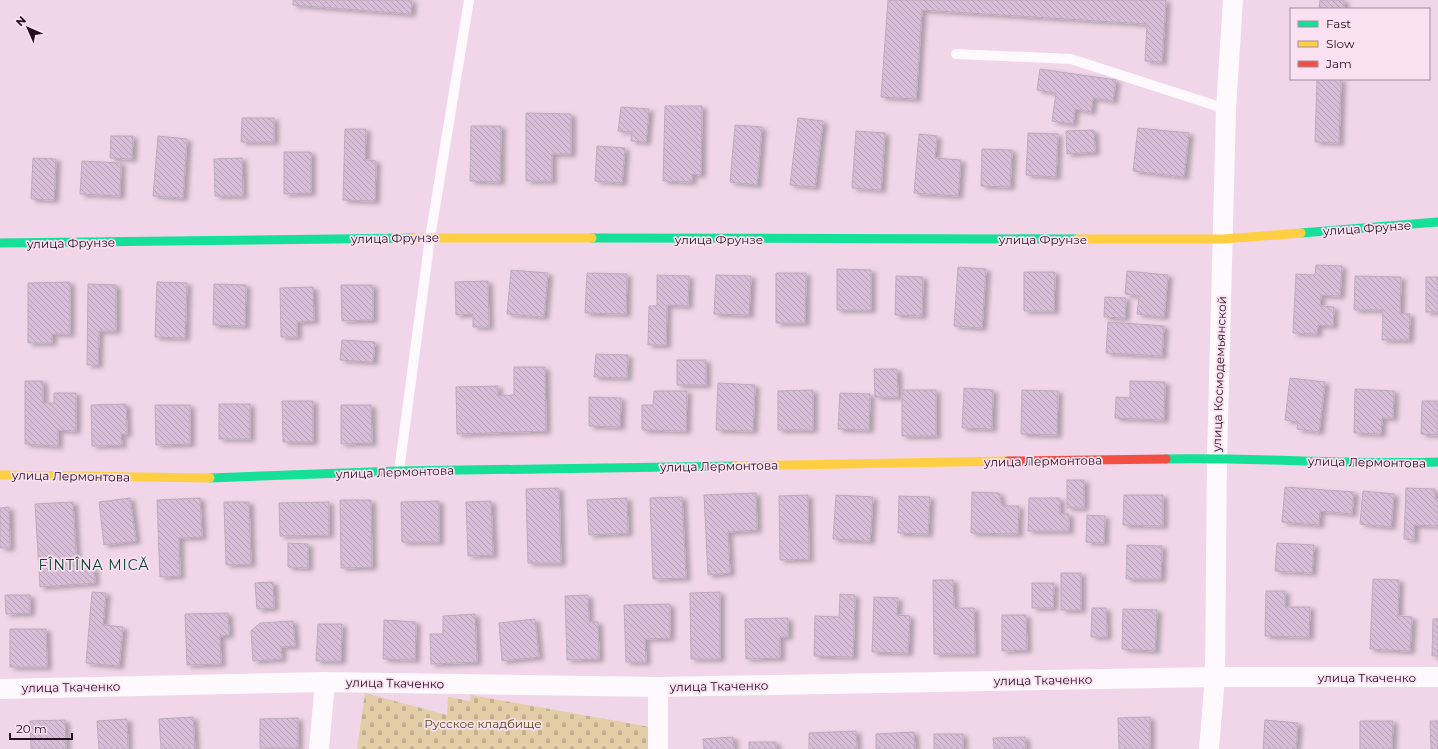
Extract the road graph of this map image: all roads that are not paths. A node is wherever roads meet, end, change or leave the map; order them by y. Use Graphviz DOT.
graph roads {
  1 [pos="469,0"];
  2 [pos="1233,0"];
  3 [pos="956,54"];
  4 [pos="1226,109"];
  5 [pos="1438,222"];
  6 [pos="430,238"];
  7 [pos="1223,239"];
  8 [pos="0,243"];
  9 [pos="1217,458"];
  10 [pos="1438,462"];
  11 [pos="399,471"];
  12 [pos="0,475"];
  13 [pos="1215,677"];
  14 [pos="1438,677"];
  15 [pos="325,682"];
  16 [pos="658,687"];
  17 [pos="0,689"];
  18 [pos="319,749"];
  19 [pos="658,749"];
  20 [pos="1209,749"];
  1 -- 6 [label="lane"];
  2 -- 4 [label="street, улица Космодемьянской"];
  3 -- 4 [label="lane"];
  4 -- 7 [label="street, улица Космодемьянской"];
  5 -- 7 [label="street, улица Фрунзе"];
  6 -- 7 [label="street, улица Фрунзе"];
  6 -- 8 [label="street, улица Фрунзе"];
  6 -- 11 [label="lane"];
  7 -- 9 [label="street, улица Космодемьянской"];
  9 -- 10 [label="street, улица Лермонтова"];
  9 -- 11 [label="street, улица Лермонтова"];
  9 -- 13 [label="street, улица Космодемьянской"];
  11 -- 12 [label="street, улица Лермонтова"];
  13 -- 14 [label="street, улица Ткаченко"];
  13 -- 16 [label="street, улица Ткаченко"];
  13 -- 20 [label="street, улица Космодемьянской"];
  15 -- 16 [label="street, улица Ткаченко"];
  15 -- 17 [label="street, улица Ткаченко"];
  15 -- 18 [label="street"];
  16 -- 19 [label="street"];
}
